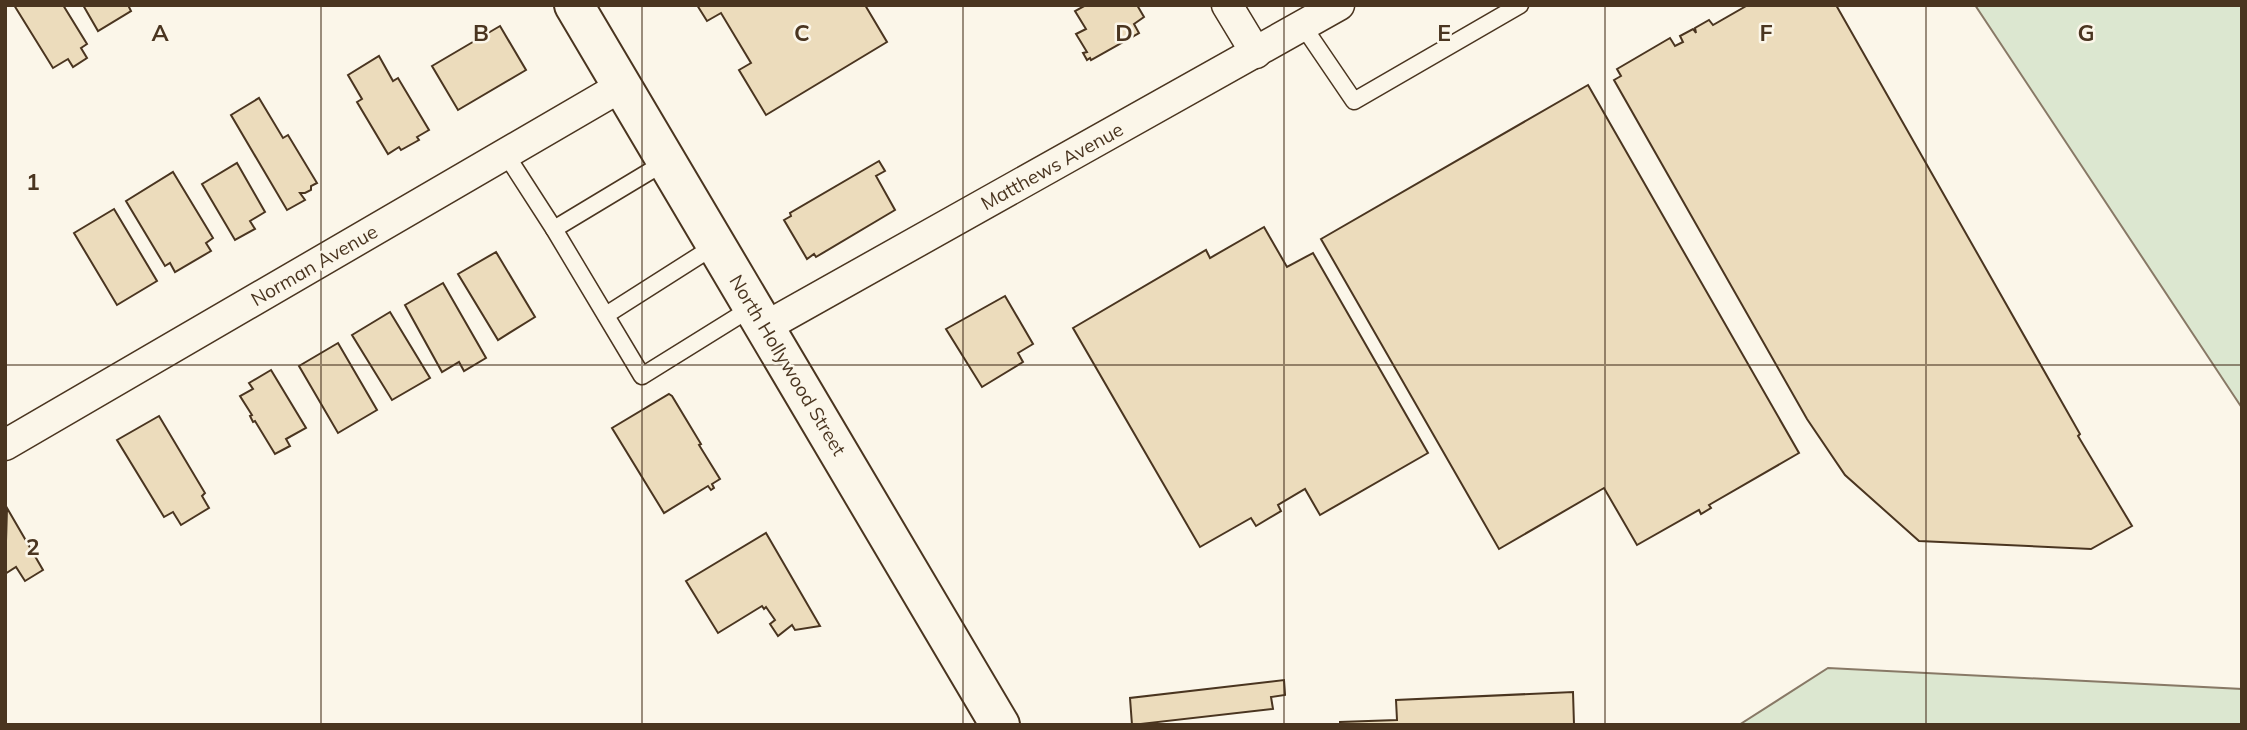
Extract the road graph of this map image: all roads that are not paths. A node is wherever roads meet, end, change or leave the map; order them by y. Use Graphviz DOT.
graph roads {
  1 [pos="574,5"];
  2 [pos="1227,5"];
  3 [pos="1339,5"];
  4 [pos="1520,5"];
  5 [pos="1303,26"];
  6 [pos="1256,53"];
  7 [pos="622,86"];
  8 [pos="505,153"];
  9 [pos="667,161"];
  10 [pos="554,229"];
  11 [pos="716,245"];
  12 [pos="606,316"];
  13 [pos="759,317"];
  14 [pos="5,445"];
  15 [pos="1000,725"];
  1 -- 7 [label="main road, North Hollywood Street"];
  2 -- 6 [label="street"];
  3 -- 5 [label="street, Matthews Avenue"];
  4 -- 5 [label="lane"];
  5 -- 6 [label="street, Matthews Avenue"];
  6 -- 13 [label="street, Matthews Avenue"];
  7 -- 8 [label="street, Norman Avenue"];
  7 -- 9 [label="main road, North Hollywood Street"];
  8 -- 10 [label="lane"];
  8 -- 14 [label="street, Norman Avenue"];
  9 -- 10 [label="lane"];
  9 -- 11 [label="main road, North Hollywood Street"];
  10 -- 12 [label="lane"];
  11 -- 12 [label="lane"];
  11 -- 13 [label="main road, North Hollywood Street"];
  12 -- 13 [label="lane"];
  13 -- 15 [label="main road, North Hollywood Street"];
}
